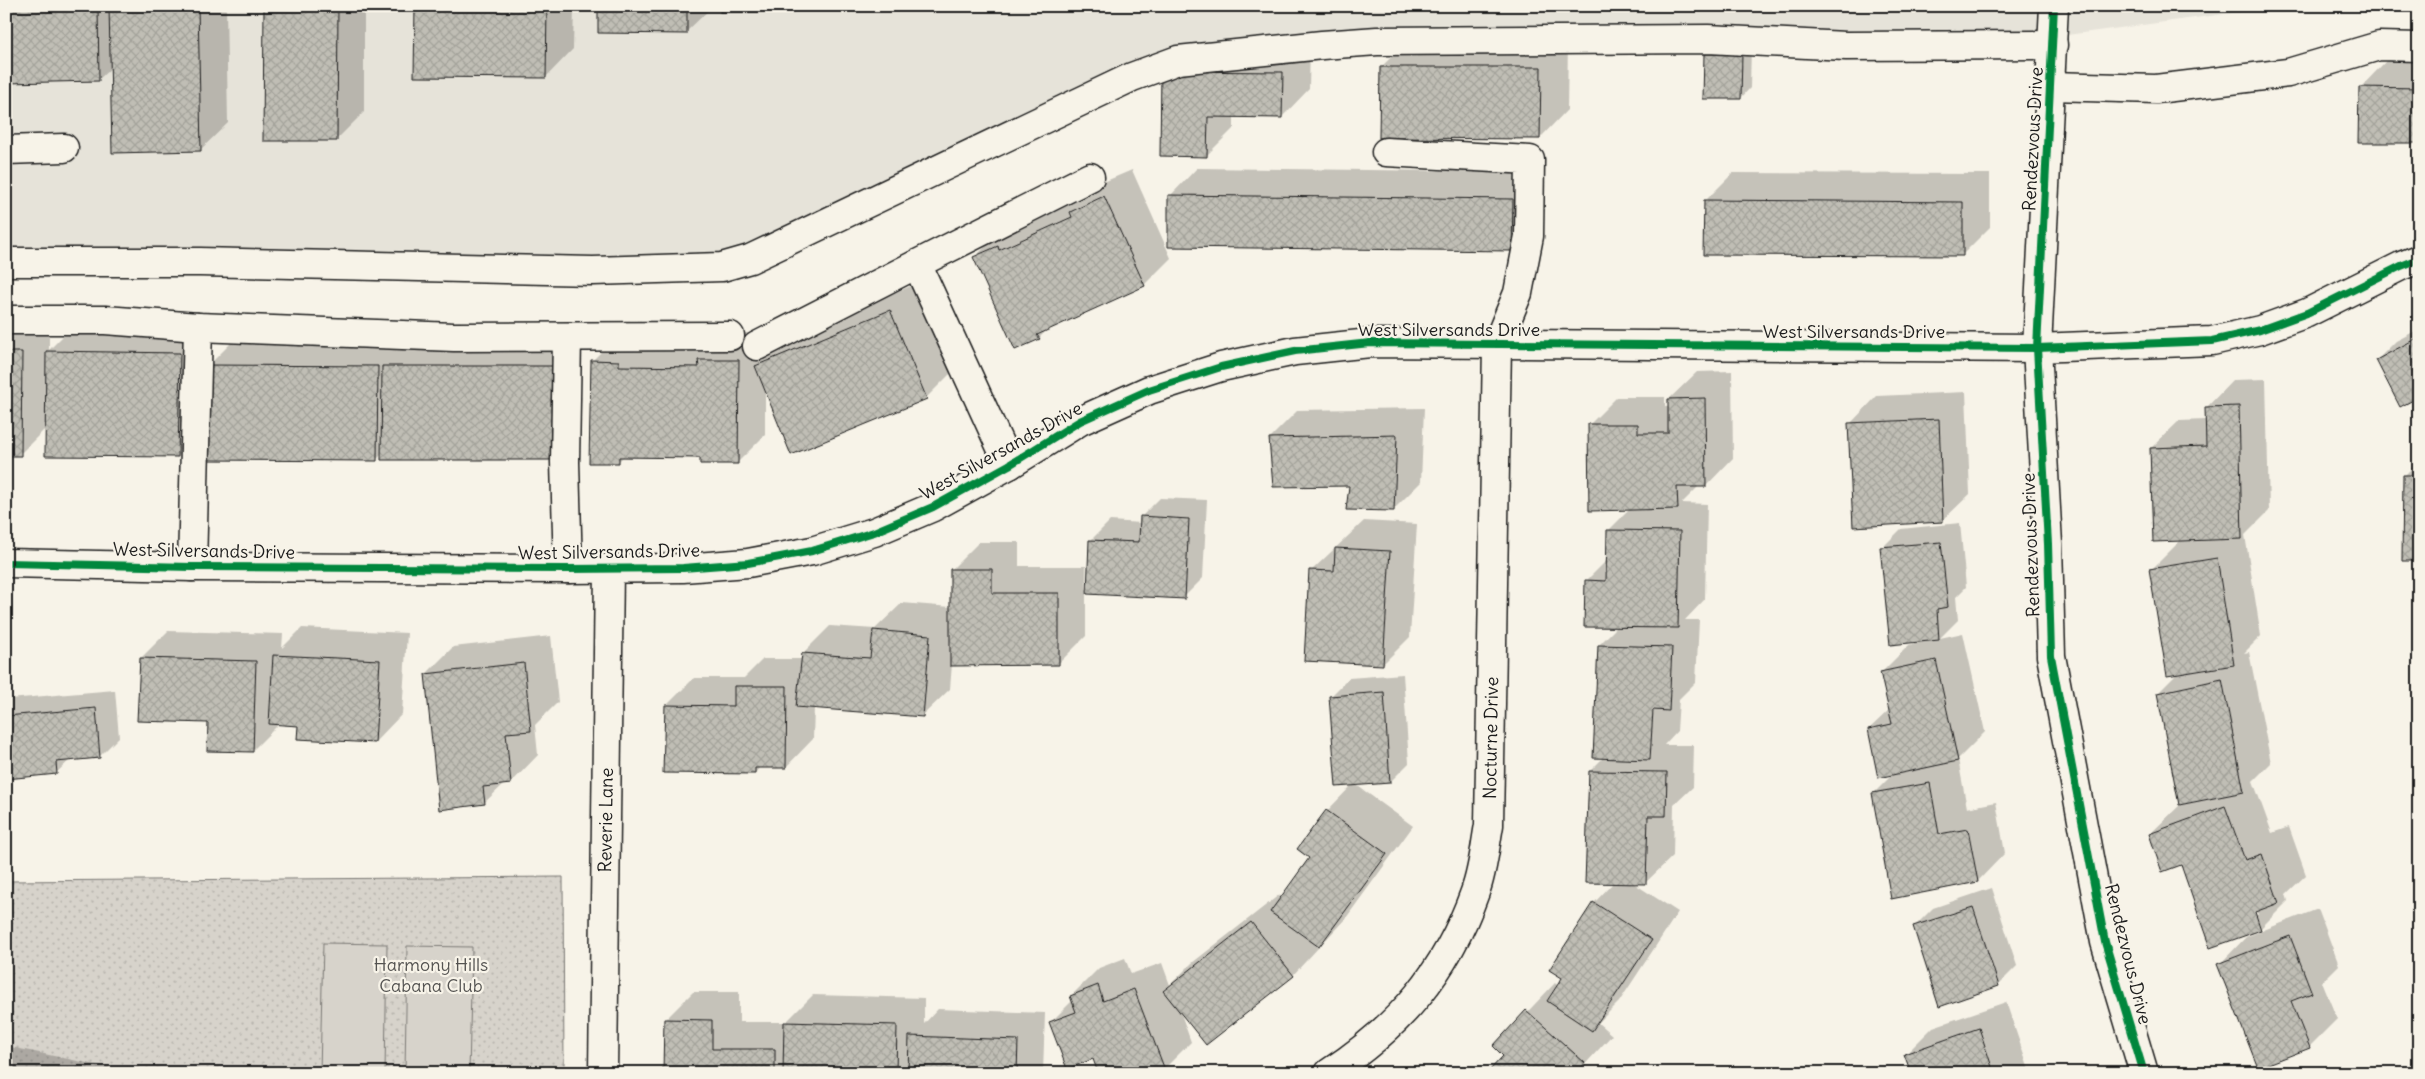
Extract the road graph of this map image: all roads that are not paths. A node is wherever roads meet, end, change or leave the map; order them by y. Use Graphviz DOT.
graph roads {
  1 [pos="2054,6"];
  2 [pos="2053,45"];
  3 [pos="2419,47"];
  4 [pos="2051,86"];
  5 [pos="64,148"];
  6 [pos="6,150"];
  7 [pos="1386,152"];
  8 [pos="1090,177"];
  9 [pos="2419,259"];
  10 [pos="6,262"];
  11 [pos="917,264"];
  12 [pos="6,320"];
  13 [pos="198,327"];
  14 [pos="730,336"];
  15 [pos="567,337"];
  16 [pos="1497,344"];
  17 [pos="757,346"];
  18 [pos="2037,348"];
  19 [pos="1009,465"];
  20 [pos="6,563"];
  21 [pos="192,567"];
  22 [pos="609,568"];
  23 [pos="568,569"];
  24 [pos="603,1073"];
  25 [pos="1329,1073"];
  26 [pos="2144,1073"];
  1 -- 2 [label="street, Rendezvous Drive"];
  2 -- 4 [label="street, Rendezvous Drive"];
  2 -- 10 [label="street"];
  3 -- 4 [label="street"];
  4 -- 18 [label="street, Rendezvous Drive"];
  5 -- 6 [label="street"];
  7 -- 16 [label="street"];
  8 -- 11 [label="street"];
  9 -- 18 [label="street, West Silversands Drive"];
  11 -- 17 [label="street"];
  11 -- 19 [label="street"];
  12 -- 13 [label="street"];
  13 -- 15 [label="street"];
  13 -- 21 [label="street"];
  14 -- 15 [label="street"];
  15 -- 23 [label="street"];
  16 -- 18 [label="street, West Silversands Drive"];
  16 -- 19 [label="street, West Silversands Drive"];
  16 -- 25 [label="street, Nocturne Drive"];
  18 -- 26 [label="street, Rendezvous Drive"];
  19 -- 22 [label="street, West Silversands Drive"];
  20 -- 21 [label="street, West Silversands Drive"];
  21 -- 23 [label="street, West Silversands Drive"];
  22 -- 23 [label="street, West Silversands Drive"];
  22 -- 24 [label="street, Reverie Lane"];
}
